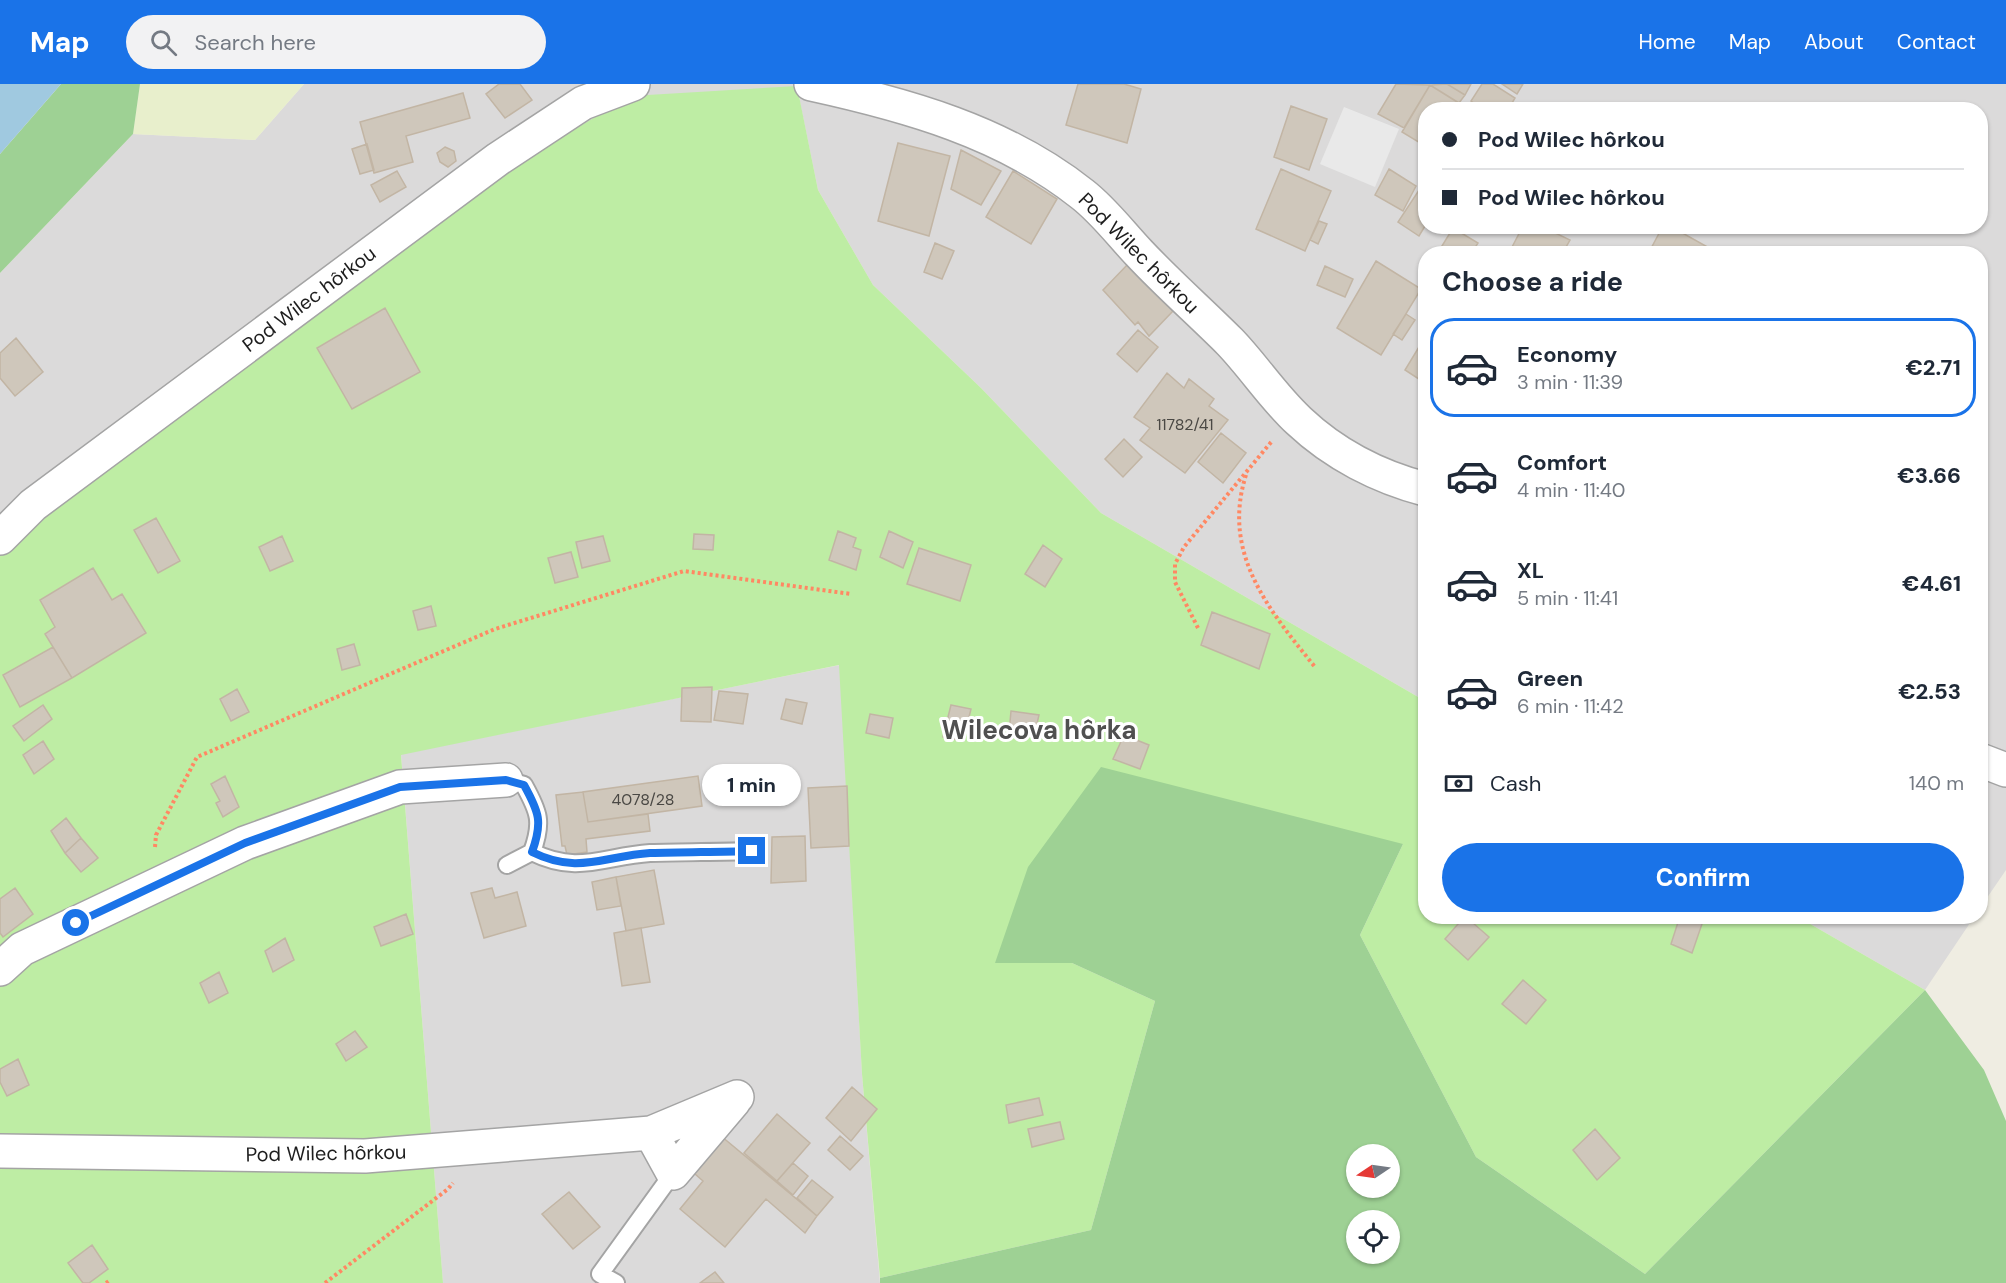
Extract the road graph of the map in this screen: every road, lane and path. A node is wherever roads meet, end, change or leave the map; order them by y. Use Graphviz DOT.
graph roads {
  1 [pos="633,84"];
  2 [pos="811,84"];
  3 [pos="1418,487"];
  4 [pos="0,538"];
  5 [pos="851,594"];
  6 [pos="1198,628"];
  7 [pos="1315,667"];
  8 [pos="1988,763"];
  9 [pos="2006,770"];
  10 [pos="506,780"];
  11 [pos="752,851"];
  12 [pos="532,852"];
  13 [pos="507,865"];
  14 [pos="153,886"];
  15 [pos="0,969"];
  16 [pos="651,1132"];
  17 [pos="480,1146"];
  18 [pos="0,1151"];
  19 [pos="673,1173"];
  20 [pos="325,1283"];
  21 [pos="616,1283"];
  1 -- 4 [label="street, Pod Wilec hôrkou"];
  2 -- 3 [label="street, Pod Wilec hôrkou"];
  5 -- 14 [label="path"];
  6 -- 7 [label="path"];
  8 -- 9 [label="street"];
  10 -- 12 [label="lane"];
  10 -- 14 [label="street"];
  11 -- 12 [label="lane"];
  12 -- 13 [label="lane"];
  14 -- 15 [label="street"];
  16 -- 17 [label="street, Pod Wilec hôrkou"];
  16 -- 19 [label="street"];
  16 -- 19 [label="street, Pod Wilec hôrkou"];
  17 -- 18 [label="street, Pod Wilec hôrkou"];
  17 -- 20 [label="path"];
  19 -- 21 [label="lane"];
}
